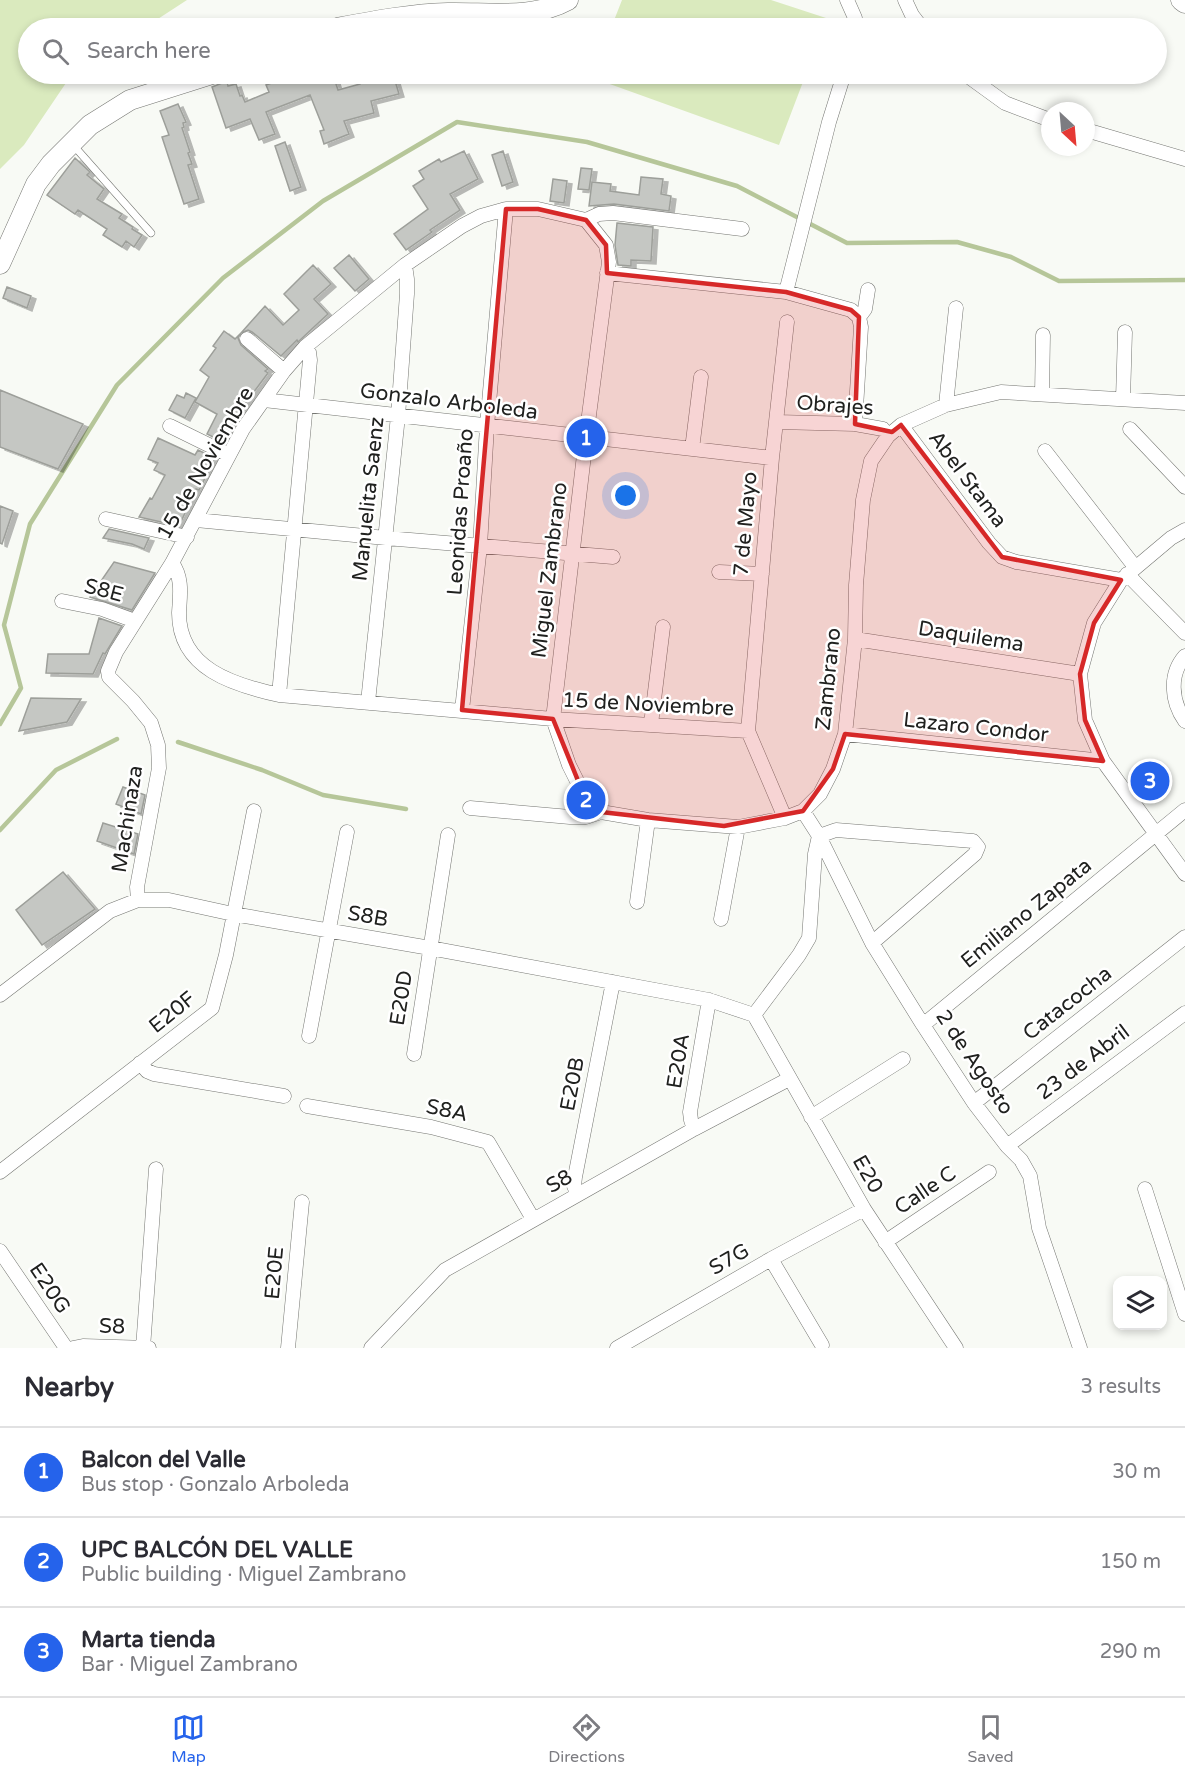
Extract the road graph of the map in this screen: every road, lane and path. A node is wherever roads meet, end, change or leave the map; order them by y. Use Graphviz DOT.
graph roads {
  1 [pos="568,0"];
  2 [pos="847,0"];
  3 [pos="1181,0"];
  4 [pos="905,1"];
  5 [pos="1185,3"];
  6 [pos="536,6"];
  7 [pos="387,18"];
  8 [pos="855,18"];
  9 [pos="914,18"];
  10 [pos="180,84"];
  11 [pos="841,84"];
  12 [pos="979,84"];
  13 [pos="1041,117"];
  14 [pos="1095,133"];
  15 [pos="72,144"];
  16 [pos="1185,159"];
  17 [pos="506,209"];
  18 [pos="586,220"];
  19 [pos="742,229"];
  20 [pos="151,233"];
  21 [pos="0,264"];
  22 [pos="405,265"];
  23 [pos="608,273"];
  24 [pos="868,290"];
  25 [pos="786,292"];
  26 [pos="956,308"];
  27 [pos="859,316"];
  28 [pos="788,322"];
  29 [pos="1125,332"];
  30 [pos="1043,335"];
  31 [pos="247,339"];
  32 [pos="305,347"];
  33 [pos="284,371"];
  34 [pos="701,377"];
  35 [pos="1042,394"];
  36 [pos="1122,399"];
  37 [pos="264,400"];
  38 [pos="1185,403"];
  39 [pos="306,405"];
  40 [pos="946,405"];
  41 [pos="398,416"];
  42 [pos="777,422"];
  43 [pos="855,424"];
  44 [pos="902,424"];
  45 [pos="170,426"];
  46 [pos="487,426"];
  47 [pos="1130,429"];
  48 [pos="888,435"];
  49 [pos="586,438"];
  50 [pos="692,449"];
  51 [pos="1045,451"];
  52 [pos="229,454"];
  53 [pos="772,458"];
  54 [pos="1185,487"];
  55 [pos="106,519"];
  56 [pos="196,520"];
  57 [pos="295,529"];
  58 [pos="1185,530"];
  59 [pos="187,537"];
  60 [pos="386,538"];
  61 [pos="480,546"];
  62 [pos="573,554"];
  63 [pos="613,557"];
  64 [pos="172,564"];
  65 [pos="719,572"];
  66 [pos="762,574"];
  67 [pos="1128,574"];
  68 [pos="62,601"];
  69 [pos="135,621"];
  70 [pos="663,627"];
  71 [pos="1185,633"];
  72 [pos="855,639"];
  73 [pos="1185,656"];
  74 [pos="1080,674"];
  75 [pos="279,695"];
  76 [pos="368,702"];
  77 [pos="462,710"];
  78 [pos="553,719"];
  79 [pos="1185,721"];
  80 [pos="651,724"];
  81 [pos="748,731"];
  82 [pos="845,734"];
  83 [pos="1103,761"];
  84 [pos="470,808"];
  85 [pos="1185,810"];
  86 [pos="254,811"];
  87 [pos="803,811"];
  88 [pos="601,812"];
  89 [pos="784,818"];
  90 [pos="648,820"];
  91 [pos="738,827"];
  92 [pos="347,832"];
  93 [pos="1156,834"];
  94 [pos="448,835"];
  95 [pos="819,836"];
  96 [pos="1185,874"];
  97 [pos="138,900"];
  98 [pos="637,902"];
  99 [pos="233,914"];
  100 [pos="721,919"];
  101 [pos="329,931"];
  102 [pos="1185,937"];
  103 [pos="872,943"];
  104 [pos="430,948"];
  105 [pos="613,982"];
  106 [pos="0,995"];
  107 [pos="709,1000"];
  108 [pos="1185,1013"];
  109 [pos="754,1015"];
  110 [pos="923,1024"];
  111 [pos="309,1036"];
  112 [pos="414,1054"];
  113 [pos="903,1059"];
  114 [pos="140,1064"];
  115 [pos="789,1078"];
  116 [pos="284,1096"];
  117 [pos="974,1103"];
  118 [pos="308,1106"];
  119 [pos="811,1117"];
  120 [pos="694,1128"];
  121 [pos="1007,1146"];
  122 [pos="156,1169"];
  123 [pos="0,1172"];
  124 [pos="989,1172"];
  125 [pos="1145,1189"];
  126 [pos="578,1194"];
  127 [pos="302,1202"];
  128 [pos="864,1209"];
  129 [pos="533,1220"];
  130 [pos="885,1242"];
  131 [pos="0,1251"];
  132 [pos="771,1259"];
  133 [pos="1185,1314"];
  134 [pos="822,1345"];
  135 [pos="66,1348"];
  136 [pos="73,1348"];
  137 [pos="143,1348"];
  138 [pos="149,1348"];
  139 [pos="288,1348"];
  140 [pos="370,1348"];
  141 [pos="617,1348"];
  142 [pos="956,1348"];
  143 [pos="1080,1348"];
  1 -- 6 [label="street"];
  2 -- 8 [label="street"];
  3 -- 5 [label="street"];
  4 -- 9 [label="street"];
  6 -- 7 [label="street"];
  10 -- 15 [label="street"];
  11 -- 25 [label="street"];
  12 -- 13 [label="street"];
  14 -- 16 [label="street"];
  15 -- 20 [label="lane"];
  15 -- 21 [label="street"];
  17 -- 18 [label="street, 15 de Noviembre"];
  17 -- 22 [label="street, 15 de Noviembre"];
  17 -- 46 [label="street, Leonidas Proaño"];
  18 -- 19 [label="street"];
  18 -- 23 [label="street, Miguel Zambrano"];
  22 -- 32 [label="street, 15 de Noviembre"];
  22 -- 41 [label="street, Manuelita Saenz"];
  23 -- 25 [label="street"];
  23 -- 49 [label="street, Miguel Zambrano"];
  24 -- 27 [label="street"];
  25 -- 27 [label="street"];
  26 -- 40 [label="street"];
  27 -- 43 [label="street"];
  28 -- 42 [label="street, 7 de Mayo"];
  29 -- 36 [label="street"];
  30 -- 35 [label="street"];
  31 -- 33 [label="street"];
  32 -- 33 [label="street, 15 de Noviembre"];
  32 -- 39 [label="street"];
  33 -- 37 [label="street, 15 de Noviembre"];
  34 -- 50 [label="street"];
  35 -- 36 [label="street, Zambrano"];
  35 -- 40 [label="street, Zambrano"];
  36 -- 38 [label="street, Zambrano"];
  37 -- 39 [label="street, Gonzalo Arboleda"];
  37 -- 52 [label="street, 15 de Noviembre"];
  39 -- 41 [label="street, Gonzalo Arboleda"];
  39 -- 57 [label="street"];
  40 -- 44 [label="street, Zambrano"];
  41 -- 46 [label="street, Gonzalo Arboleda"];
  41 -- 60 [label="street, Manuelita Saenz"];
  42 -- 43 [label="street, Obrajes"];
  42 -- 53 [label="street, 7 de Mayo"];
  43 -- 48 [label="street, Obrajes"];
  44 -- 48 [label="street, Zambrano"];
  44 -- 67 [label="street, Abel Stama"];
  45 -- 52 [label="street"];
  46 -- 49 [label="street, Gonzalo Arboleda"];
  46 -- 61 [label="street, Leonidas Proaño"];
  47 -- 54 [label="street"];
  48 -- 72 [label="street, Zambrano"];
  49 -- 50 [label="street, Gonzalo Arboleda"];
  49 -- 62 [label="street, Miguel Zambrano"];
  50 -- 53 [label="street, Gonzalo Arboleda"];
  51 -- 67 [label="street"];
  52 -- 56 [label="street, 15 de Noviembre"];
  53 -- 66 [label="street, 7 de Mayo"];
  55 -- 59 [label="street"];
  56 -- 57 [label="street"];
  56 -- 59 [label="street, 15 de Noviembre"];
  57 -- 60 [label="street"];
  57 -- 75 [label="street"];
  58 -- 67 [label="street"];
  59 -- 64 [label="street, 15 de Noviembre"];
  60 -- 61 [label="street"];
  60 -- 76 [label="street, Manuelita Saenz"];
  61 -- 62 [label="street"];
  61 -- 77 [label="street, Leonidas Proaño"];
  62 -- 63 [label="street"];
  62 -- 78 [label="street, Miguel Zambrano"];
  64 -- 69 [label="street, Machinaza"];
  64 -- 75 [label="street, 15 de Noviembre"];
  65 -- 66 [label="street"];
  66 -- 81 [label="street, 7 de Mayo"];
  67 -- 71 [label="street"];
  67 -- 74 [label="street"];
  68 -- 69 [label="street, S8E"];
  69 -- 97 [label="street, Machinaza"];
  70 -- 80 [label="street"];
  72 -- 74 [label="street, Daquilema"];
  72 -- 82 [label="street, Zambrano"];
  73 -- 79 [label="street"];
  74 -- 83 [label="street"];
  75 -- 76 [label="street, 15 de Noviembre"];
  76 -- 77 [label="street, 15 de Noviembre"];
  77 -- 78 [label="street, 15 de Noviembre"];
  78 -- 80 [label="street, 15 de Noviembre"];
  78 -- 88 [label="street, Miguel Zambrano"];
  80 -- 81 [label="street, 15 de Noviembre"];
  81 -- 89 [label="street"];
  82 -- 83 [label="street, Lazaro Condor"];
  82 -- 87 [label="street, Zambrano"];
  83 -- 93 [label="street"];
  84 -- 88 [label="street, Zambrano"];
  85 -- 93 [label="street, Emiliano Zapata"];
  86 -- 99 [label="street, E20F"];
  87 -- 89 [label="street, Zambrano"];
  87 -- 95 [label="street, 2 de Agosto"];
  88 -- 90 [label="street, Zambrano"];
  89 -- 91 [label="street, Zambrano"];
  90 -- 91 [label="street, Zambrano"];
  90 -- 98 [label="street"];
  91 -- 100 [label="street"];
  92 -- 101 [label="street"];
  93 -- 96 [label="street"];
  93 -- 110 [label="street, Emiliano Zapata"];
  94 -- 104 [label="street, E20D"];
  95 -- 103 [label="street, 2 de Agosto"];
  95 -- 103 [label="street"];
  95 -- 109 [label="street"];
  97 -- 99 [label="street, S8B"];
  97 -- 106 [label="street, S8B"];
  99 -- 101 [label="street, S8B"];
  99 -- 114 [label="street, E20F"];
  101 -- 104 [label="street, S8B"];
  101 -- 111 [label="street"];
  102 -- 117 [label="street, Catacocha"];
  103 -- 110 [label="street, 2 de Agosto"];
  104 -- 105 [label="street, S8B"];
  104 -- 112 [label="street, E20D"];
  105 -- 107 [label="street, S8B"];
  105 -- 126 [label="street, E20B"];
  107 -- 109 [label="street, S8B"];
  107 -- 120 [label="street, E20A"];
  108 -- 121 [label="street, 23 de Abril"];
  109 -- 115 [label="street, E20"];
  110 -- 117 [label="street, 2 de Agosto"];
  113 -- 119 [label="street"];
  114 -- 116 [label="street"];
  114 -- 123 [label="street, E20F"];
  115 -- 119 [label="street, E20"];
  115 -- 120 [label="street, S8"];
  117 -- 121 [label="street, 2 de Agosto"];
  118 -- 129 [label="street, S8A"];
  119 -- 128 [label="street, E20"];
  120 -- 126 [label="street, S8"];
  121 -- 143 [label="street, 2 de Agosto"];
  122 -- 137 [label="street"];
  124 -- 130 [label="street, Calle C"];
  125 -- 133 [label="street"];
  126 -- 129 [label="street, S8"];
  127 -- 139 [label="street, E20E"];
  128 -- 130 [label="street, E20"];
  128 -- 132 [label="street, S7G"];
  129 -- 140 [label="street, S8"];
  130 -- 142 [label="street, E20"];
  131 -- 135 [label="street, E20G"];
  132 -- 134 [label="street"];
  132 -- 141 [label="street, S7G"];
  136 -- 137 [label="street, S8"];
  137 -- 138 [label="street, S8"];
}
